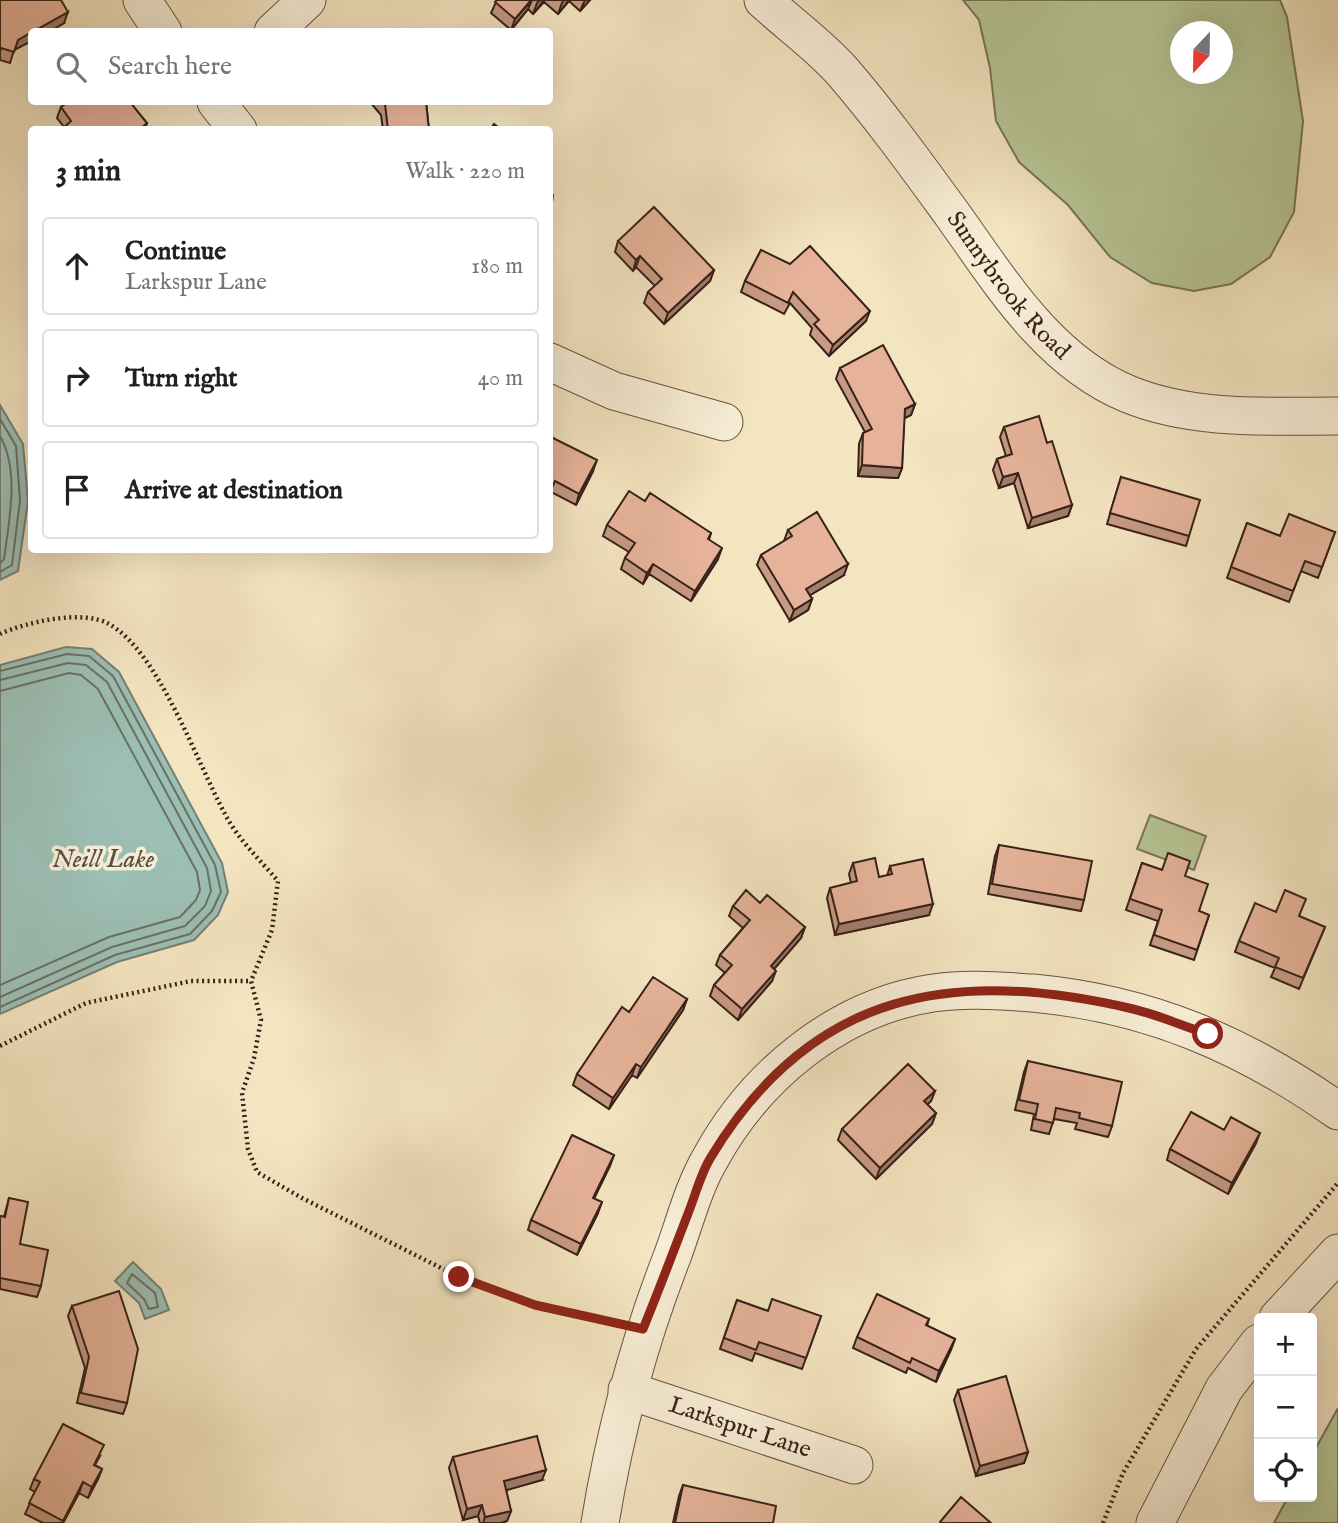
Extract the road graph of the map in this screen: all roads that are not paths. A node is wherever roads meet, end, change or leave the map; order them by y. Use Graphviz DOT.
graph roads {
  1 [pos="142,0"];
  2 [pos="307,0"];
  3 [pos="763,0"];
  4 [pos="160,28"];
  5 [pos="277,28"];
  6 [pos="218,105"];
  7 [pos="235,126"];
  8 [pos="553,363"];
  9 [pos="1338,416"];
  10 [pos="724,422"];
  11 [pos="1338,1111"];
  12 [pos="1338,1253"];
  13 [pos="1283,1313"];
  14 [pos="1254,1350"];
  15 [pos="627,1390"];
  16 [pos="854,1465"];
  17 [pos="600,1523"];
  18 [pos="1156,1523"];
  1 -- 4 [label="street"];
  2 -- 5 [label="street"];
  3 -- 9 [label="street, Sunnybrook Road"];
  6 -- 7 [label="street"];
  8 -- 10 [label="street"];
  11 -- 15 [label="street"];
  12 -- 13 [label="street"];
  14 -- 18 [label="street"];
  15 -- 16 [label="street, Larkspur Lane"];
  15 -- 17 [label="street"];
}
